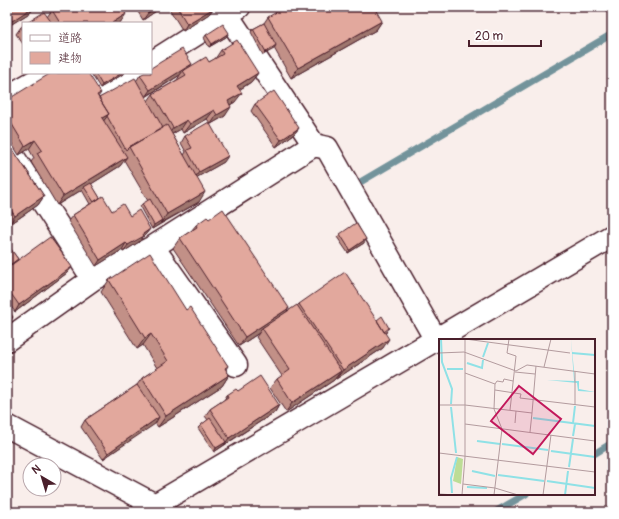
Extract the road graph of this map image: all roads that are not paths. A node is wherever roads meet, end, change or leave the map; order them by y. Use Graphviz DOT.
graph roads {
  1 [pos="230,9"];
  2 [pos="152,62"];
  3 [pos="47,74"];
  4 [pos="87,74"];
  5 [pos="133,74"];
  6 [pos="7,97"];
  7 [pos="314,145"];
  8 [pos="7,147"];
  9 [pos="612,236"];
  10 [pos="153,247"];
  11 [pos="93,279"];
  12 [pos="7,340"];
  13 [pos="436,340"];
  14 [pos="236,365"];
  15 [pos="7,426"];
  16 [pos="152,510"];
  1 -- 2 [label="street"];
  1 -- 7 [label="street"];
  3 -- 6 [label="street"];
  4 -- 5 [label="street"];
  7 -- 10 [label="street"];
  7 -- 13 [label="street"];
  8 -- 11 [label="street"];
  9 -- 13 [label="street"];
  10 -- 11 [label="street"];
  10 -- 14 [label="street"];
  11 -- 12 [label="street"];
  13 -- 16 [label="street"];
  15 -- 16 [label="street"];
}
